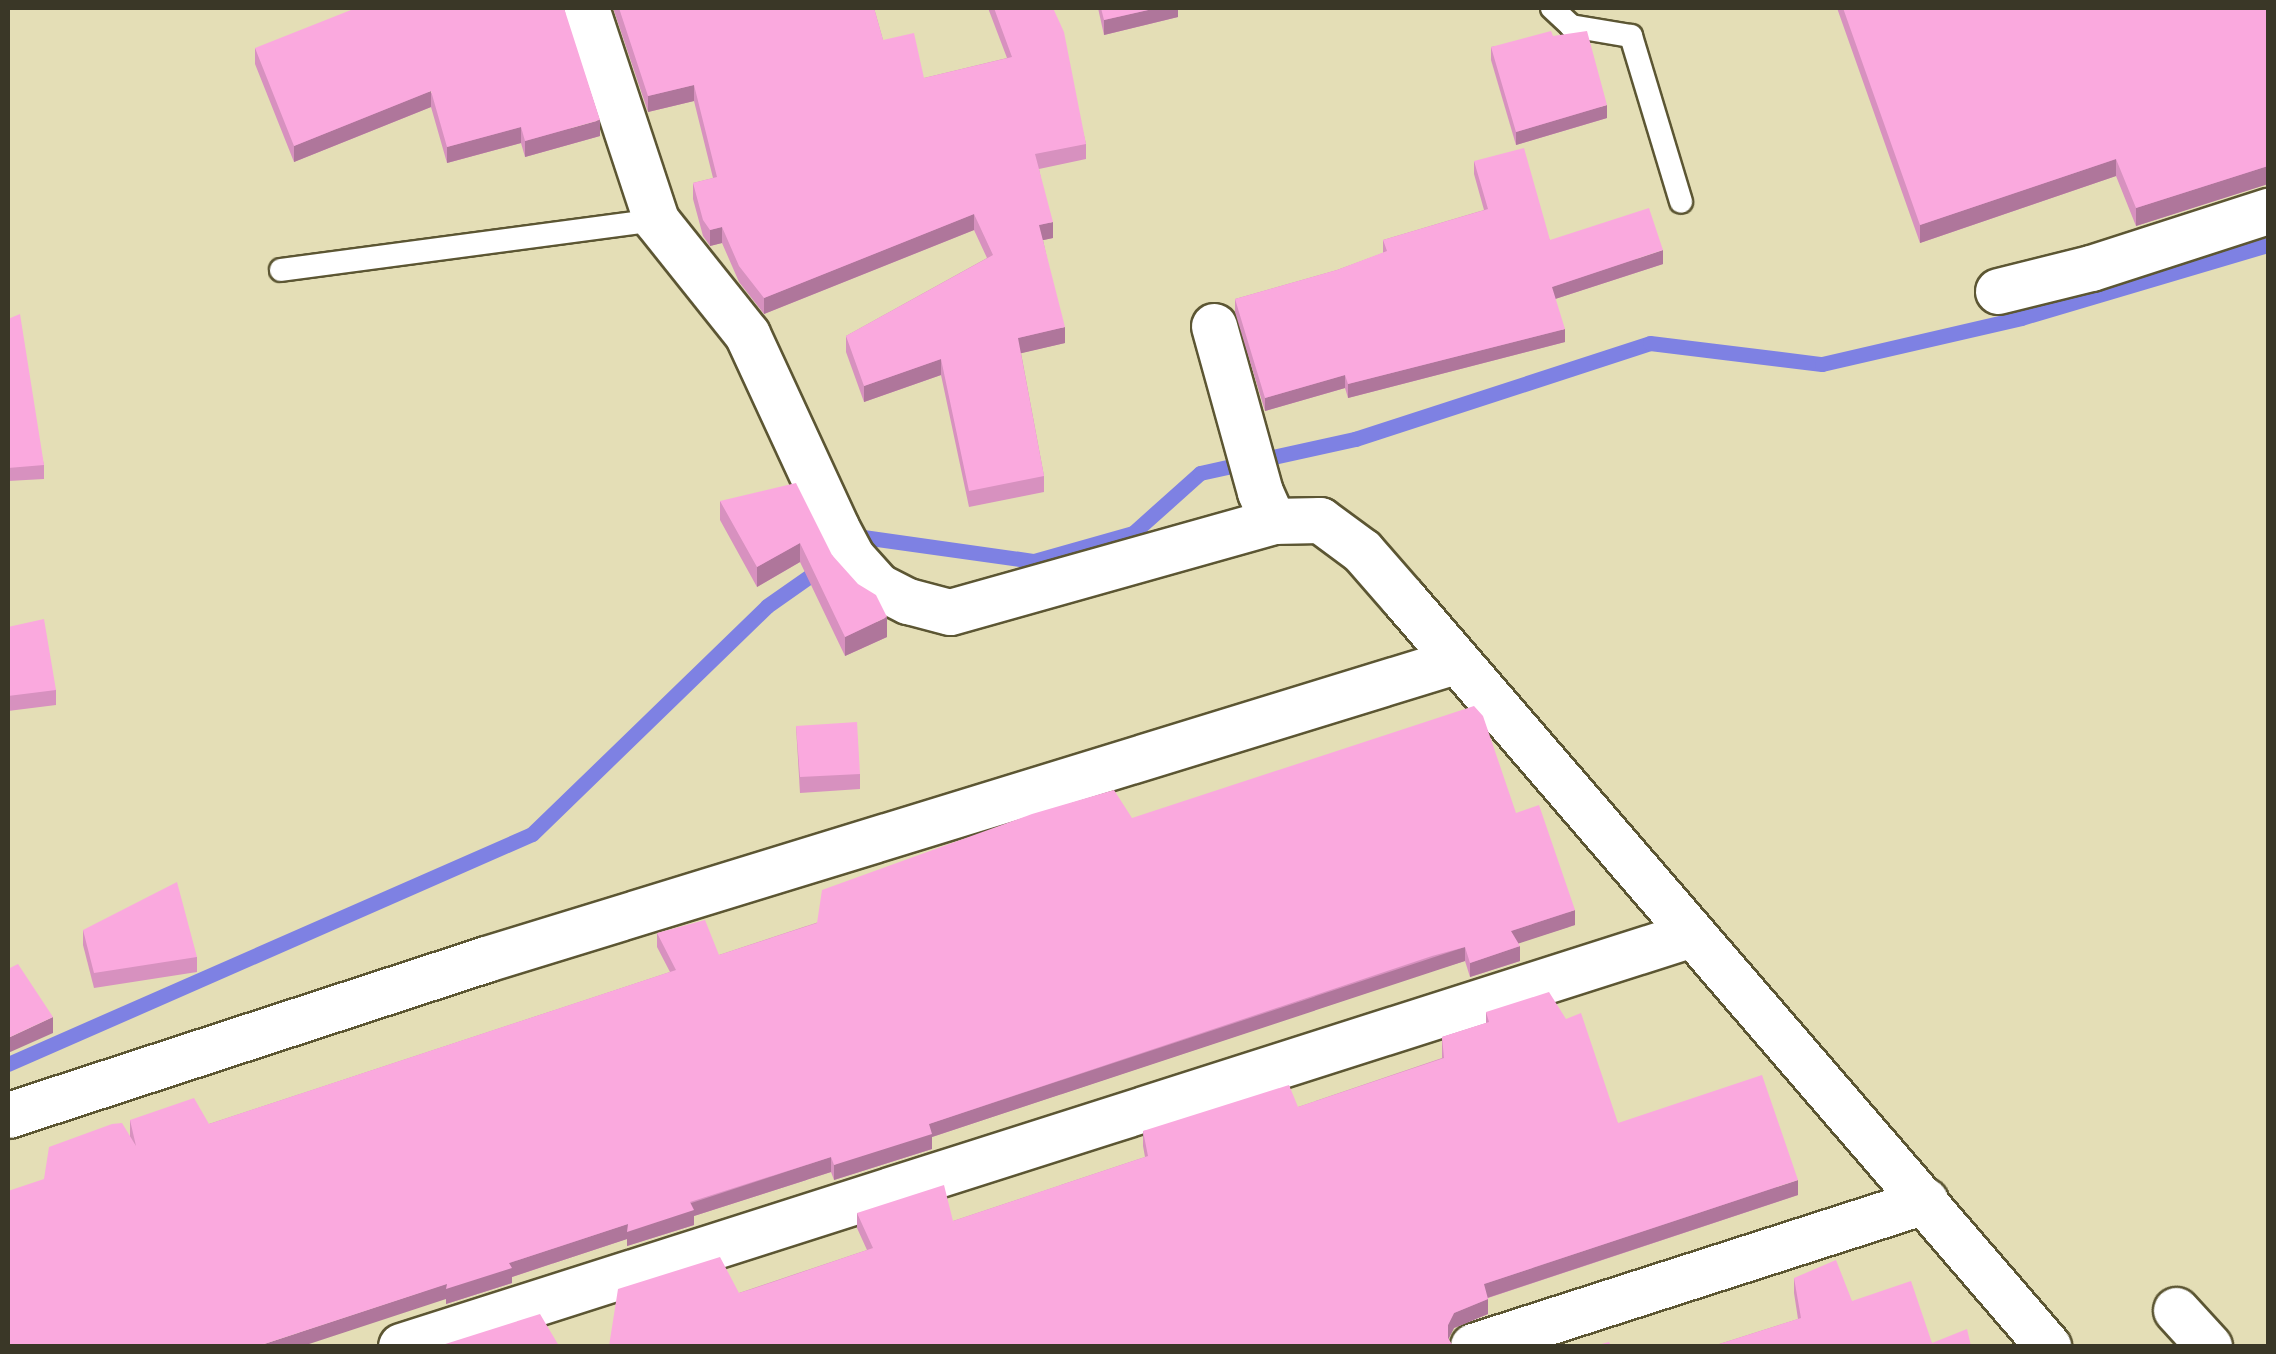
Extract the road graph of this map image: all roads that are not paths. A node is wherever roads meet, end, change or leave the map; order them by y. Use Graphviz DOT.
graph roads {
  1 [pos="586,8"];
  2 [pos="1552,8"];
  3 [pos="1681,202"];
  4 [pos="2268,210"];
  5 [pos="656,220"];
  6 [pos="281,270"];
  7 [pos="1998,291"];
  8 [pos="1214,326"];
  9 [pos="1266,507"];
  10 [pos="1456,661"];
  11 [pos="1692,934"];
  12 [pos="8,1115"];
  13 [pos="1925,1201"];
  14 [pos="2176,1310"];
  15 [pos="401,1346"];
  16 [pos="1474,1346"];
  17 [pos="2048,1346"];
  18 [pos="2209,1346"];
  1 -- 5 [label="street"];
  2 -- 3 [label="lane"];
  4 -- 7 [label="street"];
  5 -- 6 [label="lane"];
  5 -- 9 [label="street"];
  8 -- 9 [label="street"];
  9 -- 10 [label="street"];
  10 -- 11 [label="street"];
  10 -- 12 [label="street"];
  11 -- 13 [label="street"];
  11 -- 15 [label="street"];
  13 -- 16 [label="street"];
  13 -- 17 [label="street"];
  14 -- 18 [label="street"];
}
